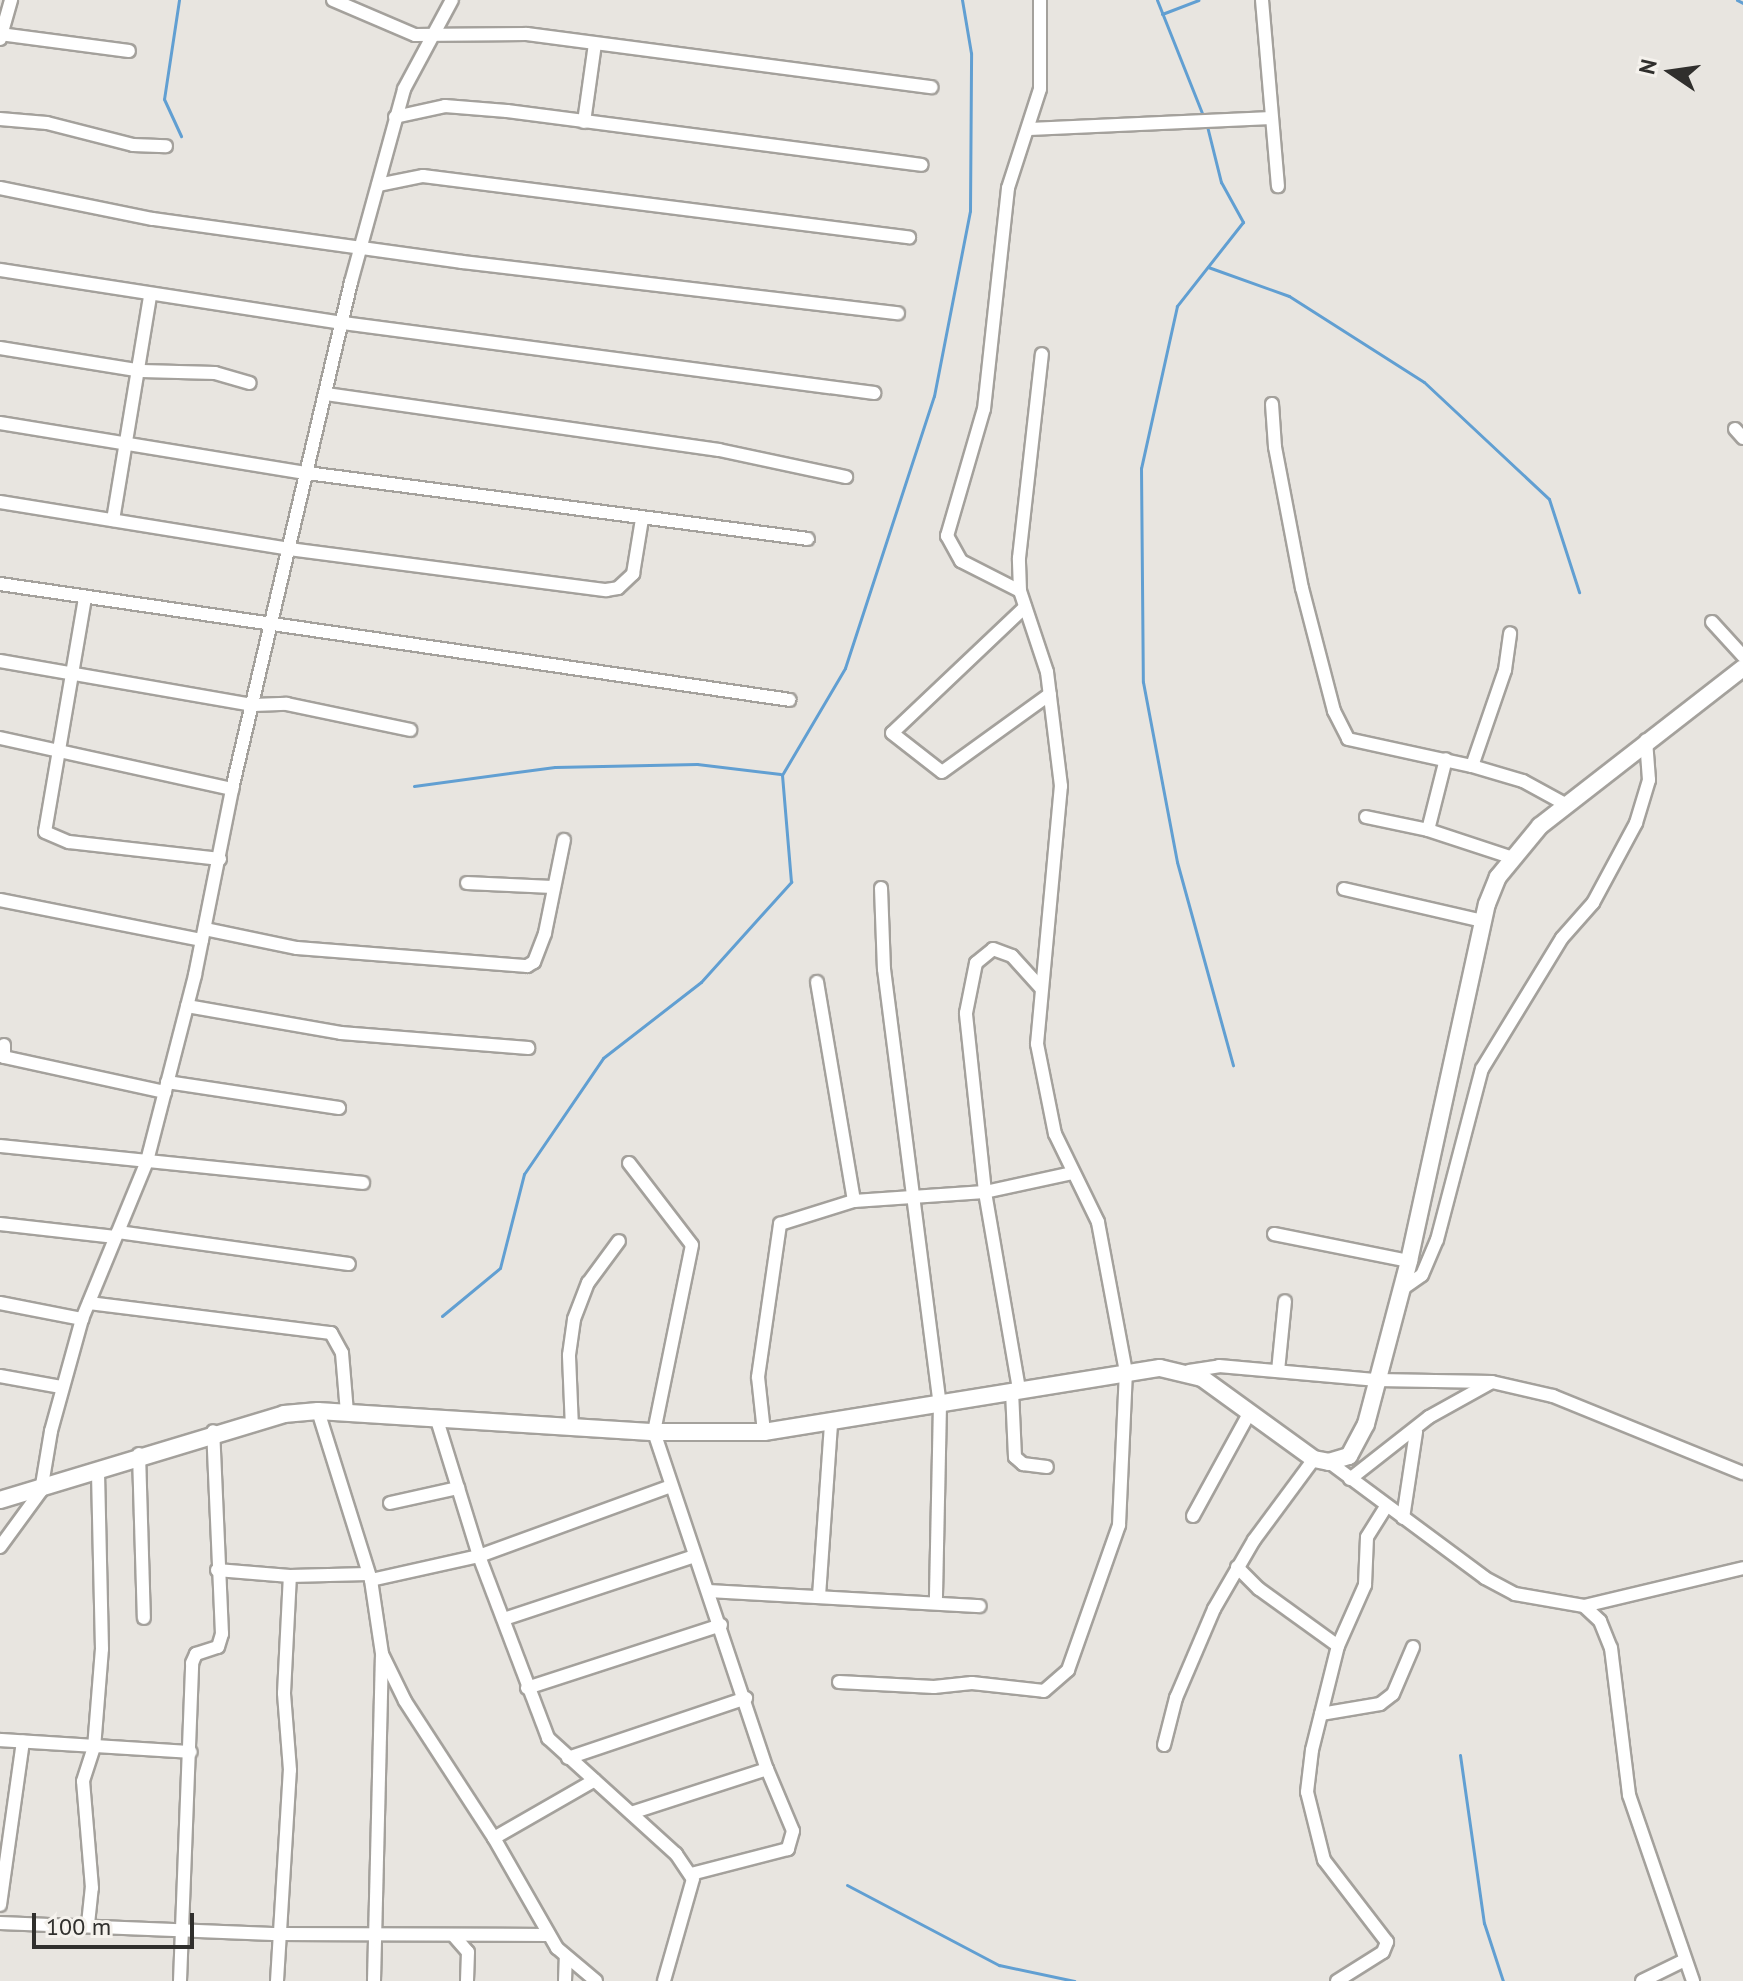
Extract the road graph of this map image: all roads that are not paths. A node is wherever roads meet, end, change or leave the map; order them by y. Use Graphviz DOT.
graph roads {
  1 [pos="11,0"];
  2 [pos="333,0"];
  3 [pos="452,0"];
  4 [pos="1040,0"];
  5 [pos="1262,0"];
  6 [pos="0,36"];
  7 [pos="432,37"];
  8 [pos="595,44"];
  9 [pos="129,51"];
  10 [pos="932,87"];
  11 [pos="395,117"];
  12 [pos="1271,118"];
  13 [pos="0,119"];
  14 [pos="584,122"];
  15 [pos="1030,129"];
  16 [pos="166,146"];
  17 [pos="921,165"];
  18 [pos="378,185"];
  19 [pos="1278,186"];
  20 [pos="0,188"];
  21 [pos="909,237"];
  22 [pos="361,246"];
  23 [pos="0,270"];
  24 [pos="150,296"];
  25 [pos="898,313"];
  26 [pos="343,323"];
  27 [pos="0,348"];
  28 [pos="1042,354"];
  29 [pos="142,371"];
  30 [pos="250,383"];
  31 [pos="874,393"];
  32 [pos="326,394"];
  33 [pos="1272,404"];
  34 [pos="0,423"];
  35 [pos="128,446"];
  36 [pos="307,473"];
  37 [pos="846,477"];
  38 [pos="0,502"];
  39 [pos="642,519"];
  40 [pos="113,520"];
  41 [pos="808,539"];
  42 [pos="289,549"];
  43 [pos="0,584"];
  44 [pos="1020,591"];
  45 [pos="85,598"];
  46 [pos="1025,607"];
  47 [pos="1712,622"];
  48 [pos="270,628"];
  49 [pos="1510,633"];
  50 [pos="1743,656"];
  51 [pos="0,661"];
  52 [pos="1743,668"];
  53 [pos="71,674"];
  54 [pos="1050,694"];
  55 [pos="790,700"];
  56 [pos="253,705"];
  57 [pos="410,730"];
  58 [pos="0,738"];
  59 [pos="1646,740"];
  60 [pos="61,754"];
  61 [pos="1446,759"];
  62 [pos="1472,766"];
  63 [pos="232,789"];
  64 [pos="1567,805"];
  65 [pos="1366,817"];
  66 [pos="1428,830"];
  67 [pos="564,840"];
  68 [pos="1510,857"];
  69 [pos="220,859"];
  70 [pos="467,883"];
  71 [pos="552,887"];
  72 [pos="881,888"];
  73 [pos="1344,889"];
  74 [pos="0,900"];
  75 [pos="1483,921"];
  76 [pos="204,935"];
  77 [pos="817,982"];
  78 [pos="1041,988"];
  79 [pos="187,1006"];
  80 [pos="4,1045"];
  81 [pos="528,1048"];
  82 [pos="166,1087"];
  83 [pos="339,1108"];
  84 [pos="0,1146"];
  85 [pos="147,1161"];
  86 [pos="629,1163"];
  87 [pos="1073,1173"];
  88 [pos="363,1183"];
  89 [pos="985,1192"];
  90 [pos="917,1198"];
  91 [pos="854,1201"];
  92 [pos="0,1224"];
  93 [pos="117,1234"];
  94 [pos="1274,1234"];
  95 [pos="619,1241"];
  96 [pos="1409,1261"];
  97 [pos="349,1264"];
  98 [pos="1402,1289"];
  99 [pos="1285,1301"];
  100 [pos="0,1303"];
  101 [pos="89,1303"];
  102 [pos="82,1319"];
  103 [pos="1189,1371"];
  104 [pos="1278,1371"];
  105 [pos="1126,1372"];
  106 [pos="0,1376"];
  107 [pos="1377,1380"];
  108 [pos="1492,1382"];
  109 [pos="61,1387"];
  110 [pos="1016,1390"];
  111 [pos="940,1404"];
  112 [pos="318,1411"];
  113 [pos="1250,1412"];
  114 [pos="347,1413"];
  115 [pos="437,1420"];
  116 [pos="831,1424"];
  117 [pos="572,1428"];
  118 [pos="213,1431"];
  119 [pos="654,1432"];
  120 [pos="764,1432"];
  121 [pos="1416,1432"];
  122 [pos="139,1454"];
  123 [pos="1322,1460"];
  124 [pos="1047,1467"];
  125 [pos="98,1469"];
  126 [pos="1743,1473"];
  127 [pos="1350,1479"];
  128 [pos="671,1486"];
  129 [pos="458,1488"];
  130 [pos="41,1491"];
  131 [pos="0,1500"];
  132 [pos="390,1503"];
  133 [pos="1386,1507"];
  134 [pos="1193,1516"];
  135 [pos="1403,1518"];
  136 [pos="0,1547"];
  137 [pos="479,1556"];
  138 [pos="694,1556"];
  139 [pos="1237,1567"];
  140 [pos="1743,1568"];
  141 [pos="217,1570"];
  142 [pos="290,1576"];
  143 [pos="370,1577"];
  144 [pos="710,1591"];
  145 [pos="819,1596"];
  146 [pos="936,1601"];
  147 [pos="980,1606"];
  148 [pos="1584,1606"];
  149 [pos="144,1618"];
  150 [pos="504,1619"];
  151 [pos="721,1625"];
  152 [pos="1338,1646"];
  153 [pos="1413,1647"];
  154 [pos="382,1654"];
  155 [pos="839,1682"];
  156 [pos="527,1688"];
  157 [pos="746,1698"];
  158 [pos="1321,1714"];
  159 [pos="0,1740"];
  160 [pos="23,1742"];
  161 [pos="1164,1745"];
  162 [pos="94,1748"];
  163 [pos="191,1752"];
  164 [pos="568,1758"];
  165 [pos="767,1769"];
  166 [pos="595,1780"];
  167 [pos="631,1813"];
  168 [pos="494,1838"];
  169 [pos="691,1874"];
  170 [pos="0,1905"];
  171 [pos="0,1923"];
  172 [pos="88,1924"];
  173 [pos="182,1929"];
  174 [pos="279,1934"];
  175 [pos="374,1934"];
  176 [pos="484,1935"];
  177 [pos="549,1935"];
  178 [pos="454,1936"];
  179 [pos="468,1952"];
  180 [pos="566,1958"];
  181 [pos="1685,1960"];
  182 [pos="180,1981"];
  183 [pos="277,1981"];
  184 [pos="374,1981"];
  185 [pos="467,1981"];
  186 [pos="565,1981"];
  187 [pos="596,1981"];
  188 [pos="664,1981"];
  189 [pos="1337,1981"];
  190 [pos="1642,1981"];
  191 [pos="1693,1981"];
  1 -- 6 [label="street"];
  2 -- 7 [label="street"];
  3 -- 7 [label="street"];
  4 -- 15 [label="street"];
  5 -- 12 [label="street"];
  6 -- 9 [label="street"];
  7 -- 8 [label="street"];
  7 -- 11 [label="street"];
  8 -- 10 [label="street"];
  8 -- 14 [label="street"];
  11 -- 14 [label="street"];
  11 -- 18 [label="street"];
  12 -- 15 [label="street"];
  12 -- 19 [label="street"];
  13 -- 16 [label="street"];
  14 -- 17 [label="street"];
  15 -- 44 [label="street"];
  18 -- 21 [label="street"];
  18 -- 22 [label="street"];
  20 -- 22 [label="street"];
  22 -- 25 [label="street"];
  22 -- 26 [label="street"];
  23 -- 24 [label="street"];
  24 -- 26 [label="street"];
  24 -- 29 [label="street"];
  26 -- 31 [label="street"];
  26 -- 32 [label="street"];
  27 -- 29 [label="street"];
  28 -- 44 [label="street"];
  29 -- 30 [label="street"];
  29 -- 35 [label="street"];
  32 -- 36 [label="street"];
  32 -- 37 [label="street"];
  33 -- 61 [label="street"];
  34 -- 35 [label="street"];
  35 -- 36 [label="street"];
  35 -- 40 [label="street"];
  36 -- 39 [label="street"];
  36 -- 42 [label="street"];
  38 -- 40 [label="street"];
  39 -- 41 [label="street"];
  39 -- 42 [label="street"];
  40 -- 42 [label="street"];
  42 -- 48 [label="street"];
  43 -- 45 [label="street"];
  44 -- 46 [label="street"];
  45 -- 48 [label="street"];
  45 -- 53 [label="street"];
  46 -- 54 [label="street"];
  46 -- 54 [label="street"];
  47 -- 50 [label="street"];
  48 -- 55 [label="street"];
  48 -- 56 [label="street"];
  49 -- 62 [label="street"];
  51 -- 53 [label="street"];
  52 -- 59 [label="street"];
  53 -- 56 [label="street"];
  53 -- 60 [label="street"];
  54 -- 78 [label="street"];
  56 -- 57 [label="street"];
  56 -- 63 [label="street"];
  58 -- 60 [label="street"];
  59 -- 64 [label="street"];
  59 -- 98 [label="street"];
  60 -- 63 [label="street"];
  60 -- 69 [label="street"];
  61 -- 62 [label="street"];
  61 -- 66 [label="street"];
  62 -- 64 [label="street"];
  63 -- 69 [label="street"];
  64 -- 68 [label="street"];
  65 -- 66 [label="street"];
  66 -- 68 [label="street"];
  67 -- 71 [label="street"];
  68 -- 75 [label="street"];
  69 -- 76 [label="street"];
  70 -- 71 [label="street"];
  71 -- 76 [label="street"];
  72 -- 90 [label="street"];
  73 -- 75 [label="street"];
  74 -- 76 [label="street"];
  75 -- 96 [label="street"];
  76 -- 79 [label="street"];
  77 -- 91 [label="street"];
  78 -- 87 [label="street"];
  78 -- 89 [label="street"];
  79 -- 81 [label="street"];
  79 -- 82 [label="street"];
  80 -- 82 [label="street"];
  82 -- 83 [label="street"];
  82 -- 85 [label="street"];
  84 -- 85 [label="street"];
  85 -- 88 [label="street"];
  85 -- 93 [label="street"];
  86 -- 119 [label="street"];
  87 -- 89 [label="street"];
  87 -- 105 [label="street"];
  89 -- 90 [label="street"];
  89 -- 110 [label="street"];
  90 -- 91 [label="street"];
  90 -- 111 [label="street"];
  91 -- 120 [label="street"];
  92 -- 93 [label="street"];
  93 -- 97 [label="street"];
  93 -- 101 [label="street"];
  94 -- 96 [label="street"];
  95 -- 117 [label="street"];
  96 -- 98 [label="street"];
  98 -- 107 [label="street"];
  99 -- 104 [label="street"];
  100 -- 102 [label="street"];
  101 -- 102 [label="street"];
  101 -- 114 [label="street"];
  102 -- 109 [label="street"];
  103 -- 104 [label="street"];
  103 -- 105 [label="street"];
  103 -- 113 [label="street"];
  104 -- 107 [label="street"];
  105 -- 110 [label="street"];
  105 -- 155 [label="street"];
  106 -- 109 [label="street"];
  107 -- 108 [label="street"];
  107 -- 123 [label="street"];
  108 -- 121 [label="street"];
  108 -- 126 [label="street"];
  109 -- 130 [label="street"];
  110 -- 111 [label="street"];
  110 -- 124 [label="street"];
  111 -- 116 [label="street"];
  111 -- 146 [label="street"];
  112 -- 114 [label="street"];
  112 -- 118 [label="street"];
  112 -- 143 [label="street"];
  113 -- 123 [label="street"];
  113 -- 134 [label="street"];
  114 -- 115 [label="street"];
  115 -- 117 [label="street"];
  115 -- 129 [label="street"];
  116 -- 120 [label="street"];
  116 -- 145 [label="street"];
  117 -- 119 [label="street"];
  118 -- 122 [label="street"];
  118 -- 141 [label="street"];
  119 -- 120 [label="street"];
  119 -- 128 [label="street"];
  121 -- 127 [label="street"];
  121 -- 135 [label="street"];
  122 -- 125 [label="street"];
  122 -- 149 [label="street"];
  123 -- 127 [label="street"];
  123 -- 139 [label="street"];
  125 -- 130 [label="street"];
  125 -- 162 [label="street"];
  127 -- 133 [label="street"];
  128 -- 137 [label="street"];
  128 -- 138 [label="street"];
  129 -- 132 [label="street"];
  129 -- 137 [label="street"];
  130 -- 131 [label="street"];
  130 -- 136 [label="street"];
  133 -- 135 [label="street"];
  133 -- 152 [label="street"];
  135 -- 148 [label="street"];
  137 -- 143 [label="street"];
  137 -- 150 [label="street"];
  138 -- 144 [label="street"];
  138 -- 150 [label="street"];
  139 -- 152 [label="street"];
  139 -- 161 [label="street"];
  140 -- 148 [label="street"];
  141 -- 142 [label="street"];
  141 -- 163 [label="street"];
  142 -- 143 [label="street"];
  142 -- 174 [label="street"];
  143 -- 154 [label="street"];
  144 -- 145 [label="street"];
  144 -- 151 [label="street"];
  145 -- 146 [label="street"];
  146 -- 147 [label="street"];
  148 -- 181 [label="street"];
  150 -- 156 [label="street"];
  151 -- 156 [label="street"];
  151 -- 157 [label="street"];
  152 -- 158 [label="street"];
  153 -- 158 [label="street"];
  154 -- 168 [label="street"];
  154 -- 175 [label="street"];
  156 -- 164 [label="street"];
  157 -- 164 [label="street"];
  157 -- 165 [label="street"];
  158 -- 189 [label="street"];
  159 -- 160 [label="street"];
  160 -- 162 [label="street"];
  160 -- 170 [label="street"];
  162 -- 163 [label="street"];
  162 -- 172 [label="street"];
  163 -- 173 [label="street"];
  164 -- 166 [label="street"];
  165 -- 167 [label="street"];
  165 -- 169 [label="street"];
  166 -- 167 [label="street"];
  166 -- 168 [label="street"];
  167 -- 169 [label="street"];
  168 -- 177 [label="street"];
  169 -- 188 [label="street"];
  171 -- 172 [label="street"];
  172 -- 173 [label="street"];
  173 -- 174 [label="street"];
  173 -- 182 [label="street"];
  174 -- 175 [label="street"];
  174 -- 183 [label="street"];
  175 -- 178 [label="street"];
  175 -- 184 [label="street"];
  176 -- 177 [label="street"];
  176 -- 178 [label="street"];
  176 -- 179 [label="street"];
  177 -- 180 [label="street"];
  178 -- 179 [label="street"];
  179 -- 185 [label="street"];
  180 -- 186 [label="street"];
  180 -- 187 [label="street"];
  181 -- 190 [label="street"];
  181 -- 191 [label="street"];
}
